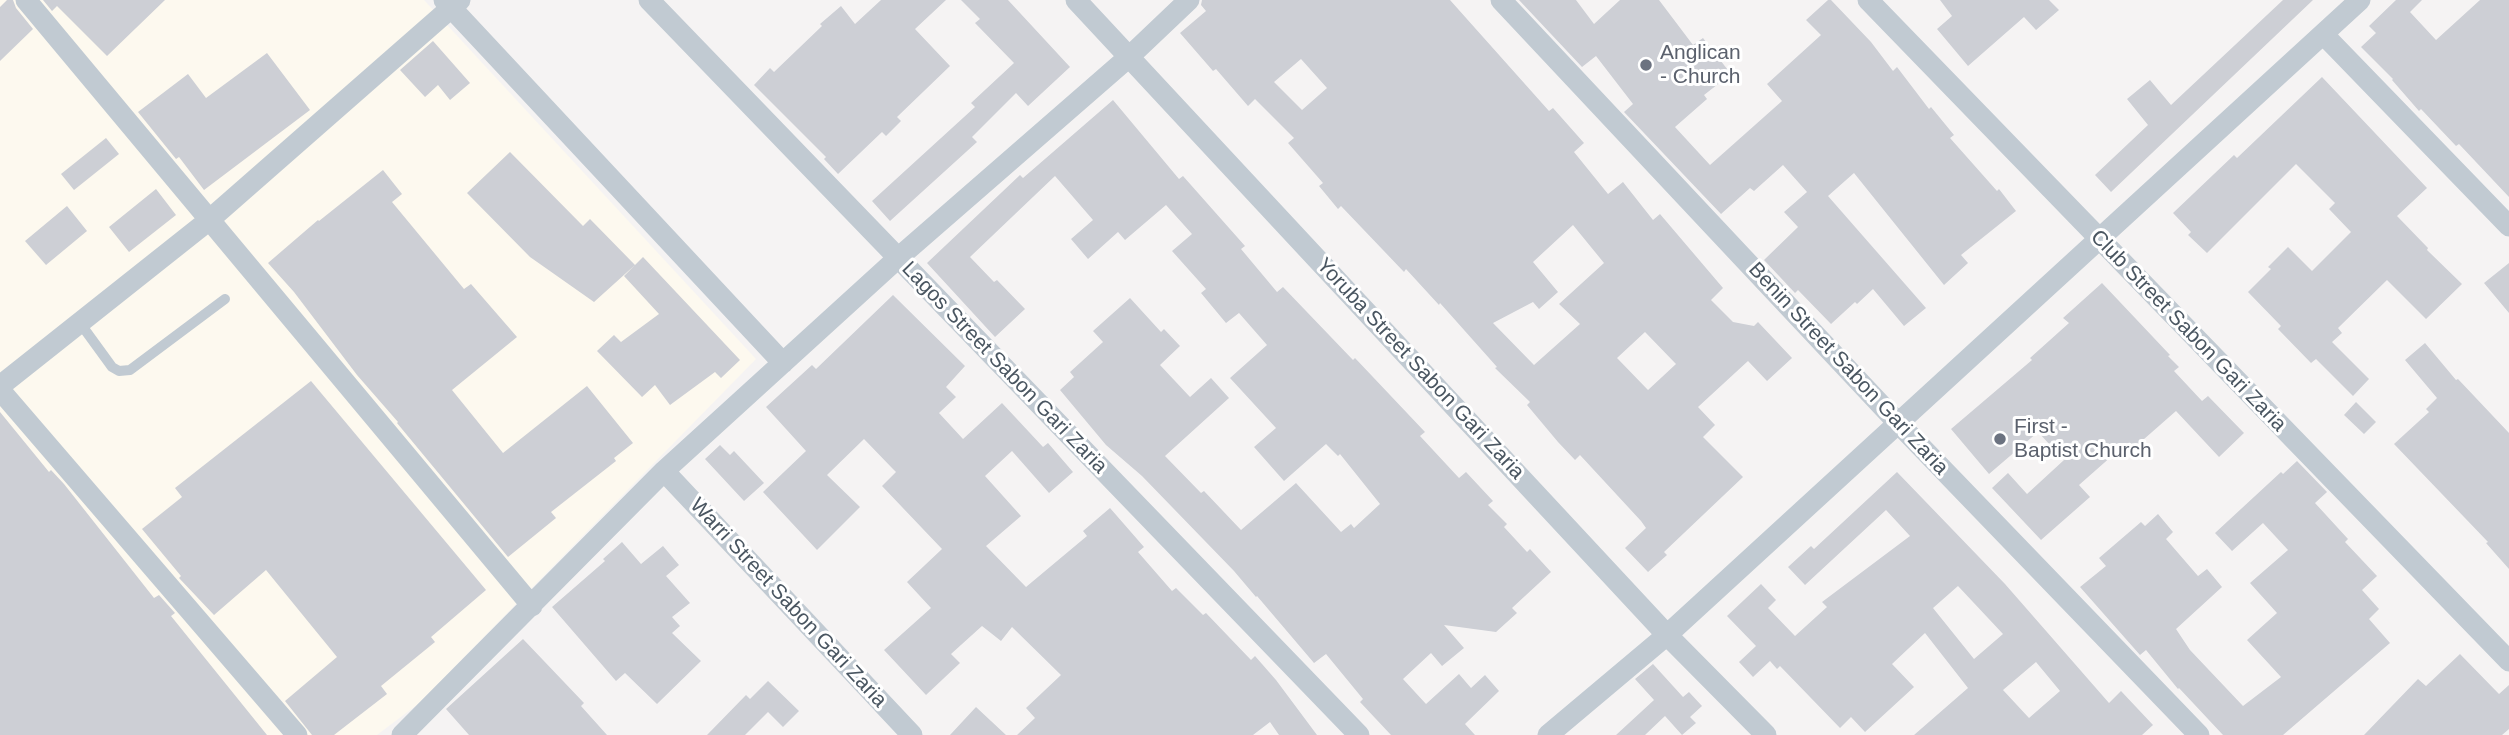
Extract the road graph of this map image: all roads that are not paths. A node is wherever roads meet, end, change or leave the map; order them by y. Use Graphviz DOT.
graph roads {
  1 [pos="26,0"];
  2 [pos="649,0"];
  3 [pos="1076,0"];
  4 [pos="1189,0"];
  5 [pos="1501,0"];
  6 [pos="1868,0"];
  7 [pos="2360,0"];
  8 [pos="451,3"];
  9 [pos="2323,35"];
  10 [pos="1130,56"];
  11 [pos="208,221"];
  12 [pos="2509,226"];
  13 [pos="2098,239"];
  14 [pos="898,258"];
  15 [pos="225,299"];
  16 [pos="79,323"];
  17 [pos="783,363"];
  18 [pos="0,388"];
  19 [pos="1898,423"];
  20 [pos="664,471"];
  21 [pos="532,606"];
  22 [pos="1667,635"];
  23 [pos="2509,661"];
  24 [pos="408,733"];
  25 [pos="297,735"];
  26 [pos="912,735"];
  27 [pos="1359,735"];
  28 [pos="1548,735"];
  29 [pos="1766,735"];
  30 [pos="2199,735"];
  1 -- 11 [label="street"];
  2 -- 14 [label="street, Lagos Street Sabon Gari Zaria"];
  3 -- 10 [label="street, Yoruba Street Sabon Gari Zaria"];
  4 -- 10 [label="street"];
  5 -- 19 [label="street, Benin Street Sabon Gari Zaria"];
  6 -- 13 [label="street, Club Street Sabon Gari Zaria"];
  7 -- 9 [label="street"];
  8 -- 11 [label="street"];
  8 -- 17 [label="street"];
  9 -- 12 [label="street"];
  9 -- 13 [label="street"];
  10 -- 14 [label="street"];
  10 -- 22 [label="street, Yoruba Street Sabon Gari Zaria"];
  11 -- 16 [label="street"];
  11 -- 21 [label="street"];
  13 -- 19 [label="street"];
  13 -- 23 [label="street, Club Street Sabon Gari Zaria"];
  14 -- 17 [label="street"];
  14 -- 27 [label="street, Lagos Street Sabon Gari Zaria"];
  15 -- 16 [label="lane"];
  16 -- 18 [label="street"];
  17 -- 20 [label="street"];
  18 -- 25 [label="street"];
  19 -- 22 [label="street"];
  19 -- 30 [label="street, Benin Street Sabon Gari Zaria"];
  20 -- 21 [label="street"];
  20 -- 26 [label="street, Warri Street Sabon Gari Zaria"];
  21 -- 24 [label="street"];
  22 -- 28 [label="street"];
  22 -- 29 [label="street, Yoruba Street Sabon Gari Zaria"];
}
